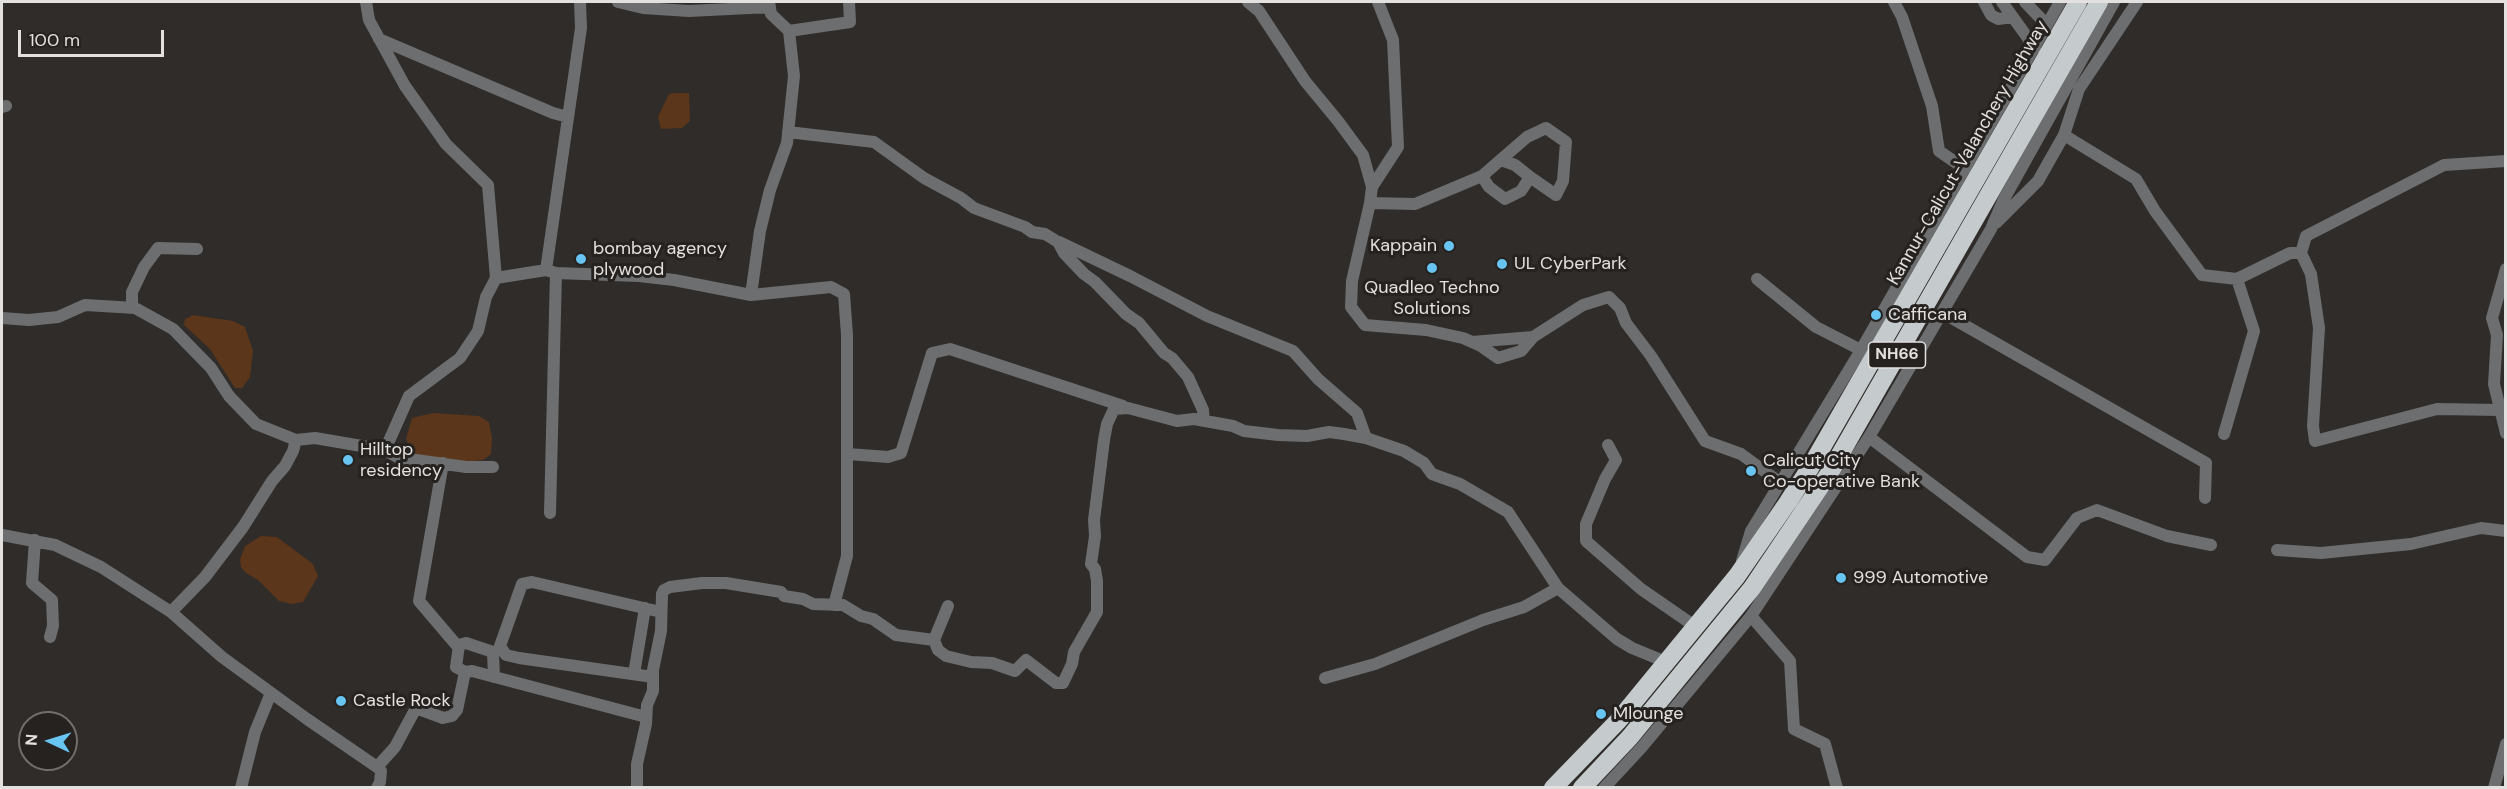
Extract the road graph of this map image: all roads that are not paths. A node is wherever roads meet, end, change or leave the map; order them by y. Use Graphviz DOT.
graph roads {
  1 [pos="366,2"];
  2 [pos="580,2"];
  3 [pos="618,2"];
  4 [pos="849,2"];
  5 [pos="1248,2"];
  6 [pos="1378,2"];
  7 [pos="1894,2"];
  8 [pos="1984,2"];
  9 [pos="2002,2"];
  10 [pos="2025,2"];
  11 [pos="2060,2"];
  12 [pos="2078,2"];
  13 [pos="2099,2"];
  14 [pos="2114,2"];
  15 [pos="2137,2"];
  16 [pos="769,4"];
  17 [pos="2013,17"];
  18 [pos="2047,25"];
  19 [pos="789,31"];
  20 [pos="379,39"];
  21 [pos="2035,48"];
  22 [pos="568,117"];
  23 [pos="788,132"];
  24 [pos="2064,135"];
  25 [pos="1501,160"];
  26 [pos="2505,161"];
  27 [pos="1482,176"];
  28 [pos="1970,176"];
  29 [pos="1530,177"];
  30 [pos="1372,188"];
  31 [pos="1370,203"];
  32 [pos="1990,229"];
  33 [pos="1058,242"];
  34 [pos="197,249"];
  35 [pos="2301,253"];
  36 [pos="2505,269"];
  37 [pos="551,272"];
  38 [pos="496,278"];
  39 [pos="1757,279"];
  40 [pos="2237,279"];
  41 [pos="751,295"];
  42 [pos="132,308"];
  43 [pos="1943,313"];
  44 [pos="2,318"];
  45 [pos="1533,337"];
  46 [pos="1470,342"];
  47 [pos="1862,350"];
  48 [pos="1128,408"];
  49 [pos="2500,410"];
  50 [pos="1204,421"];
  51 [pos="2505,433"];
  52 [pos="2224,434"];
  53 [pos="1869,437"];
  54 [pos="1366,438"];
  55 [pos="296,440"];
  56 [pos="1608,445"];
  57 [pos="385,450"];
  58 [pos="848,454"];
  59 [pos="443,463"];
  60 [pos="493,467"];
  61 [pos="1782,484"];
  62 [pos="2205,498"];
  63 [pos="550,513"];
  64 [pos="2505,531"];
  65 [pos="2,534"];
  66 [pos="35,540"];
  67 [pos="2211,545"];
  68 [pos="2277,550"];
  69 [pos="1737,576"];
  70 [pos="1558,588"];
  71 [pos="834,605"];
  72 [pos="948,606"];
  73 [pos="645,608"];
  74 [pos="171,612"];
  75 [pos="661,612"];
  76 [pos="1751,616"];
  77 [pos="1696,627"];
  78 [pos="50,637"];
  79 [pos="934,640"];
  80 [pos="459,648"];
  81 [pos="1666,662"];
  82 [pos="465,672"];
  83 [pos="634,674"];
  84 [pos="653,676"];
  85 [pos="494,677"];
  86 [pos="1325,678"];
  87 [pos="271,693"];
  88 [pos="646,717"];
  89 [pos="2505,744"];
  90 [pos="377,767"];
  91 [pos="381,786"];
  92 [pos="241,788"];
  93 [pos="637,788"];
  94 [pos="1554,788"];
  95 [pos="1582,788"];
  96 [pos="1604,788"];
  97 [pos="1837,788"];
  98 [pos="2494,788"];
  1 -- 20 [label="street"];
  2 -- 22 [label="street"];
  3 -- 16 [label="street"];
  4 -- 19 [label="street"];
  5 -- 30 [label="street"];
  6 -- 30 [label="street"];
  7 -- 28 [label="street"];
  8 -- 17 [label="street"];
  9 -- 17 [label="street"];
  10 -- 18 [label="street"];
  11 -- 18 [label="street"];
  12 -- 28 [label="highway, Kannur-Calicut-Valanchery Highway / NH66"];
  13 -- 95 [label="highway, NH66"];
  14 -- 32 [label="street"];
  15 -- 24 [label="street"];
  16 -- 19 [label="street"];
  17 -- 21 [label="street"];
  18 -- 21 [label="street"];
  19 -- 23 [label="street"];
  20 -- 22 [label="street"];
  20 -- 38 [label="street"];
  21 -- 28 [label="street"];
  22 -- 37 [label="street"];
  23 -- 33 [label="street"];
  23 -- 41 [label="street"];
  24 -- 32 [label="street"];
  24 -- 40 [label="street"];
  25 -- 27 [label="street"];
  25 -- 29 [label="street"];
  25 -- 29 [label="street"];
  26 -- 35 [label="street"];
  27 -- 29 [label="street"];
  27 -- 31 [label="street"];
  28 -- 47 [label="street"];
  28 -- 69 [label="highway, Kannur-Calicut-Valanchery Highway / NH66"];
  30 -- 31 [label="street"];
  31 -- 46 [label="street"];
  32 -- 43 [label="street"];
  33 -- 50 [label="street"];
  33 -- 54 [label="street"];
  34 -- 42 [label="street"];
  35 -- 40 [label="street"];
  35 -- 49 [label="street"];
  36 -- 49 [label="street"];
  37 -- 38 [label="street"];
  37 -- 41 [label="street"];
  37 -- 63 [label="street"];
  38 -- 57 [label="street"];
  39 -- 47 [label="street"];
  40 -- 52 [label="street"];
  41 -- 58 [label="street"];
  42 -- 44 [label="street"];
  42 -- 55 [label="street"];
  43 -- 53 [label="street"];
  43 -- 62 [label="street"];
  45 -- 46 [label="street"];
  45 -- 46 [label="street"];
  45 -- 61 [label="street"];
  47 -- 61 [label="street"];
  48 -- 50 [label="street"];
  48 -- 58 [label="street"];
  48 -- 79 [label="street"];
  49 -- 51 [label="street"];
  50 -- 54 [label="street"];
  53 -- 67 [label="street"];
  53 -- 76 [label="street"];
  54 -- 70 [label="street"];
  55 -- 57 [label="street"];
  55 -- 74 [label="street"];
  56 -- 77 [label="street"];
  57 -- 59 [label="street"];
  58 -- 71 [label="street"];
  59 -- 60 [label="street"];
  59 -- 80 [label="street"];
  61 -- 69 [label="street"];
  64 -- 68 [label="street"];
  65 -- 66 [label="street"];
  66 -- 74 [label="street"];
  66 -- 78 [label="street"];
  69 -- 77 [label="highway, Kannur-Calicut-Valanchery Highway / NH66"];
  70 -- 81 [label="street"];
  70 -- 86 [label="street"];
  71 -- 75 [label="street"];
  71 -- 79 [label="street"];
  72 -- 79 [label="street"];
  73 -- 75 [label="street"];
  73 -- 83 [label="street"];
  73 -- 83 [label="street"];
  74 -- 87 [label="street"];
  75 -- 84 [label="street"];
  76 -- 96 [label="street"];
  76 -- 97 [label="street"];
  77 -- 81 [label="highway, Kannur-Calicut-Valanchery Highway / NH66"];
  80 -- 82 [label="street"];
  80 -- 85 [label="street"];
  81 -- 94 [label="highway, Kannur-Calicut-Valanchery Highway / NH66"];
  82 -- 85 [label="street"];
  82 -- 90 [label="street"];
  83 -- 84 [label="street"];
  84 -- 88 [label="street"];
  85 -- 88 [label="street"];
  87 -- 90 [label="street"];
  87 -- 92 [label="street"];
  88 -- 93 [label="street"];
  89 -- 98 [label="street"];
  90 -- 91 [label="street"];
}
